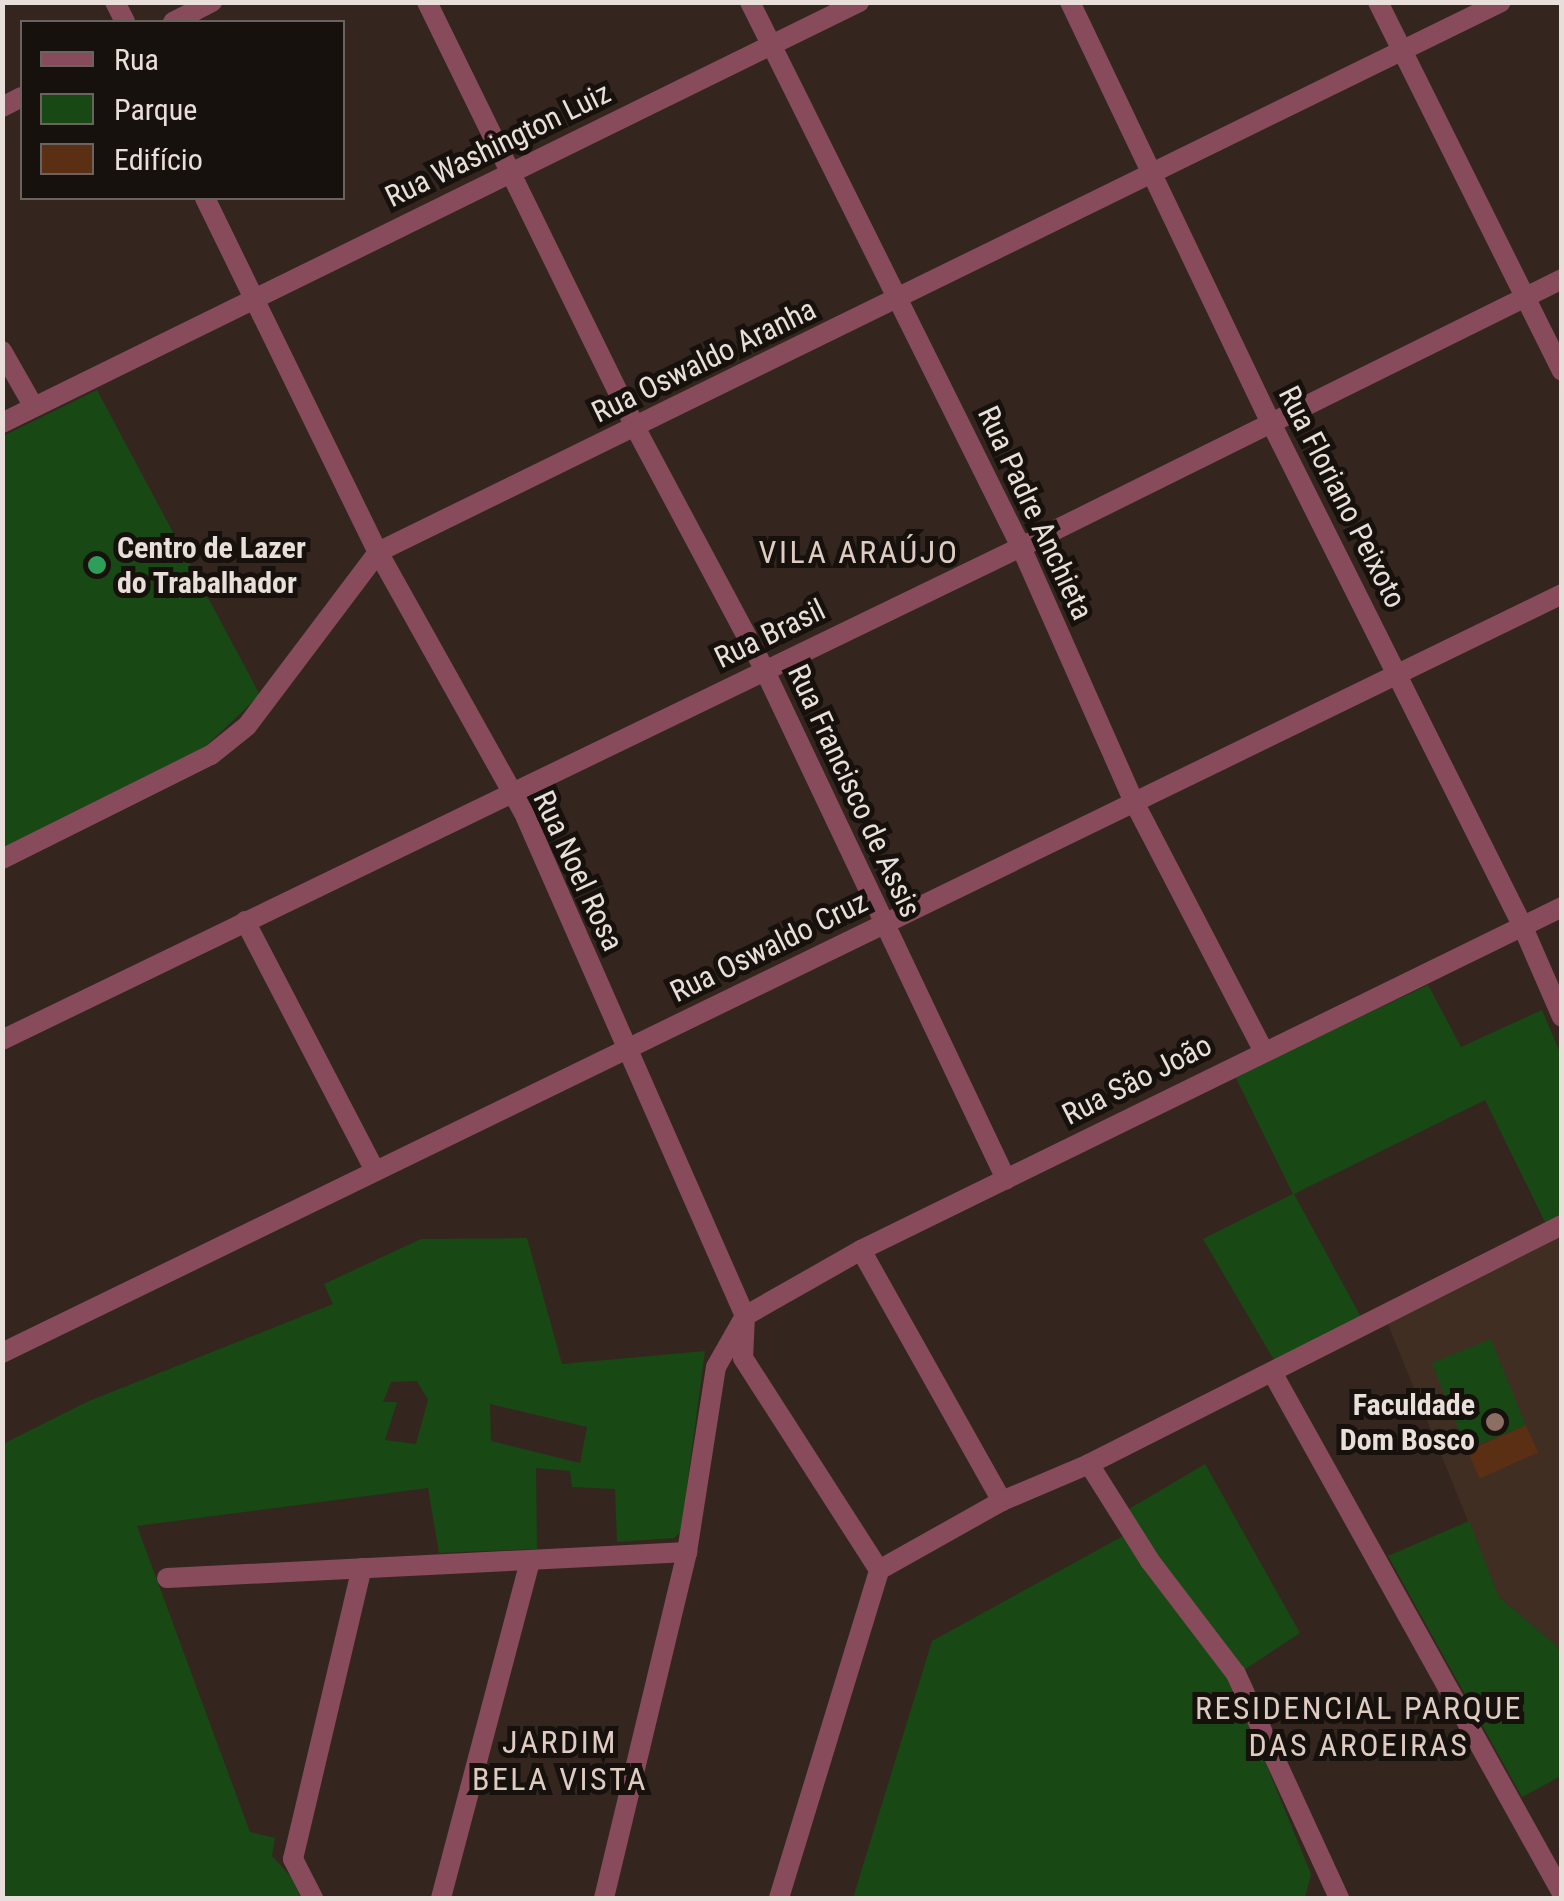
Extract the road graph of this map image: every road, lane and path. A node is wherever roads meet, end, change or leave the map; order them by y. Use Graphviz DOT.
graph roads {
  1 [pos="212,2"];
  2 [pos="427,2"];
  3 [pos="750,2"];
  4 [pos="859,2"];
  5 [pos="1070,2"];
  6 [pos="1378,2"];
  7 [pos="1502,2"];
  8 [pos="177,20"];
  9 [pos="771,44"];
  10 [pos="1403,52"];
  11 [pos="512,174"];
  12 [pos="1152,175"];
  13 [pos="206,200"];
  14 [pos="1562,279"];
  15 [pos="1526,296"];
  16 [pos="251,298"];
  17 [pos="900,300"];
  18 [pos="2,352"];
  19 [pos="1562,371"];
  20 [pos="34,407"];
  21 [pos="1270,421"];
  22 [pos="2,423"];
  23 [pos="635,427"];
  24 [pos="1021,547"];
  25 [pos="378,552"];
  26 [pos="1562,594"];
  27 [pos="764,669"];
  28 [pos="1398,674"];
  29 [pos="511,795"];
  30 [pos="1134,802"];
  31 [pos="2,859"];
  32 [pos="1562,907"];
  33 [pos="245,921"];
  34 [pos="882,925"];
  35 [pos="1522,925"];
  36 [pos="1562,1017"];
  37 [pos="2,1040"];
  38 [pos="1263,1050"];
  39 [pos="625,1051"];
  40 [pos="376,1171"];
  41 [pos="1006,1179"];
  42 [pos="1562,1225"];
  43 [pos="861,1250"];
  44 [pos="745,1316"];
  45 [pos="2,1353"];
  46 [pos="1272,1372"];
  47 [pos="1089,1464"];
  48 [pos="1002,1500"];
  49 [pos="686,1552"];
  50 [pos="530,1562"];
  51 [pos="362,1568"];
  52 [pos="879,1570"];
  53 [pos="167,1578"];
  54 [pos="1562,1893"];
  55 [pos="313,1898"];
  56 [pos="441,1898"];
  57 [pos="604,1898"];
  58 [pos="780,1898"];
  59 [pos="1339,1898"];
  1 -- 8 [label="street"];
  2 -- 11 [label="street, Rua Francisco de Assis"];
  3 -- 9 [label="street, Rua Padre Anchieta"];
  4 -- 9 [label="street, Rua Washington Luiz"];
  5 -- 12 [label="street, Rua Floriano Peixoto"];
  6 -- 10 [label="street"];
  7 -- 10 [label="street, Rua Oswaldo Aranha"];
  9 -- 11 [label="street, Rua Washington Luiz"];
  9 -- 17 [label="street, Rua Padre Anchieta"];
  10 -- 12 [label="street, Rua Oswaldo Aranha"];
  10 -- 15 [label="street"];
  11 -- 16 [label="street, Rua Washington Luiz"];
  11 -- 23 [label="street, Rua Francisco de Assis"];
  12 -- 17 [label="street, Rua Oswaldo Aranha"];
  12 -- 21 [label="street, Rua Floriano Peixoto"];
  13 -- 16 [label="street, Rua Noel Rosa"];
  14 -- 15 [label="street, Rua Brasil"];
  15 -- 19 [label="street"];
  15 -- 21 [label="street, Rua Brasil"];
  16 -- 20 [label="street, Rua Washington Luiz"];
  16 -- 25 [label="street, Rua Noel Rosa"];
  17 -- 23 [label="street, Rua Oswaldo Aranha"];
  17 -- 24 [label="street, Rua Padre Anchieta"];
  18 -- 20 [label="street"];
  20 -- 22 [label="street, Rua Washington Luiz"];
  21 -- 24 [label="street, Rua Brasil"];
  21 -- 28 [label="street, Rua Floriano Peixoto"];
  23 -- 25 [label="street, Rua Oswaldo Aranha"];
  23 -- 27 [label="street, Rua Francisco de Assis"];
  24 -- 27 [label="street, Rua Brasil"];
  24 -- 30 [label="street, Rua Padre Anchieta"];
  25 -- 29 [label="street, Rua Noel Rosa"];
  25 -- 31 [label="street, Rua Oswaldo Aranha"];
  26 -- 28 [label="street, Rua Oswaldo Cruz"];
  27 -- 29 [label="street, Rua Brasil"];
  27 -- 34 [label="street, Rua Francisco de Assis"];
  28 -- 30 [label="street, Rua Oswaldo Cruz"];
  28 -- 35 [label="street, Rua Floriano Peixoto"];
  29 -- 33 [label="street, Rua Brasil"];
  29 -- 39 [label="street, Rua Noel Rosa"];
  30 -- 34 [label="street, Rua Oswaldo Cruz"];
  30 -- 38 [label="street, Rua Padre Anchieta"];
  32 -- 35 [label="street, Rua São João"];
  33 -- 37 [label="street, Rua Brasil"];
  33 -- 40 [label="street"];
  34 -- 39 [label="street, Rua Oswaldo Cruz"];
  34 -- 41 [label="street, Rua Francisco de Assis"];
  35 -- 36 [label="street, Rua Floriano Peixoto"];
  35 -- 38 [label="street, Rua São João"];
  38 -- 41 [label="street, Rua São João"];
  39 -- 40 [label="street, Rua Oswaldo Cruz"];
  39 -- 44 [label="street, Rua Noel Rosa"];
  40 -- 45 [label="street, Rua Oswaldo Cruz"];
  41 -- 43 [label="street, Rua São João"];
  42 -- 46 [label="street"];
  43 -- 44 [label="street, Rua São João"];
  43 -- 48 [label="street"];
  44 -- 49 [label="street"];
  44 -- 52 [label="street, Rua Noel Rosa"];
  46 -- 47 [label="street"];
  46 -- 54 [label="street"];
  47 -- 48 [label="street"];
  47 -- 59 [label="street"];
  48 -- 52 [label="street"];
  49 -- 50 [label="street"];
  49 -- 57 [label="street"];
  50 -- 51 [label="street"];
  50 -- 56 [label="street"];
  51 -- 53 [label="street"];
  51 -- 55 [label="street"];
  52 -- 58 [label="street"];
}
